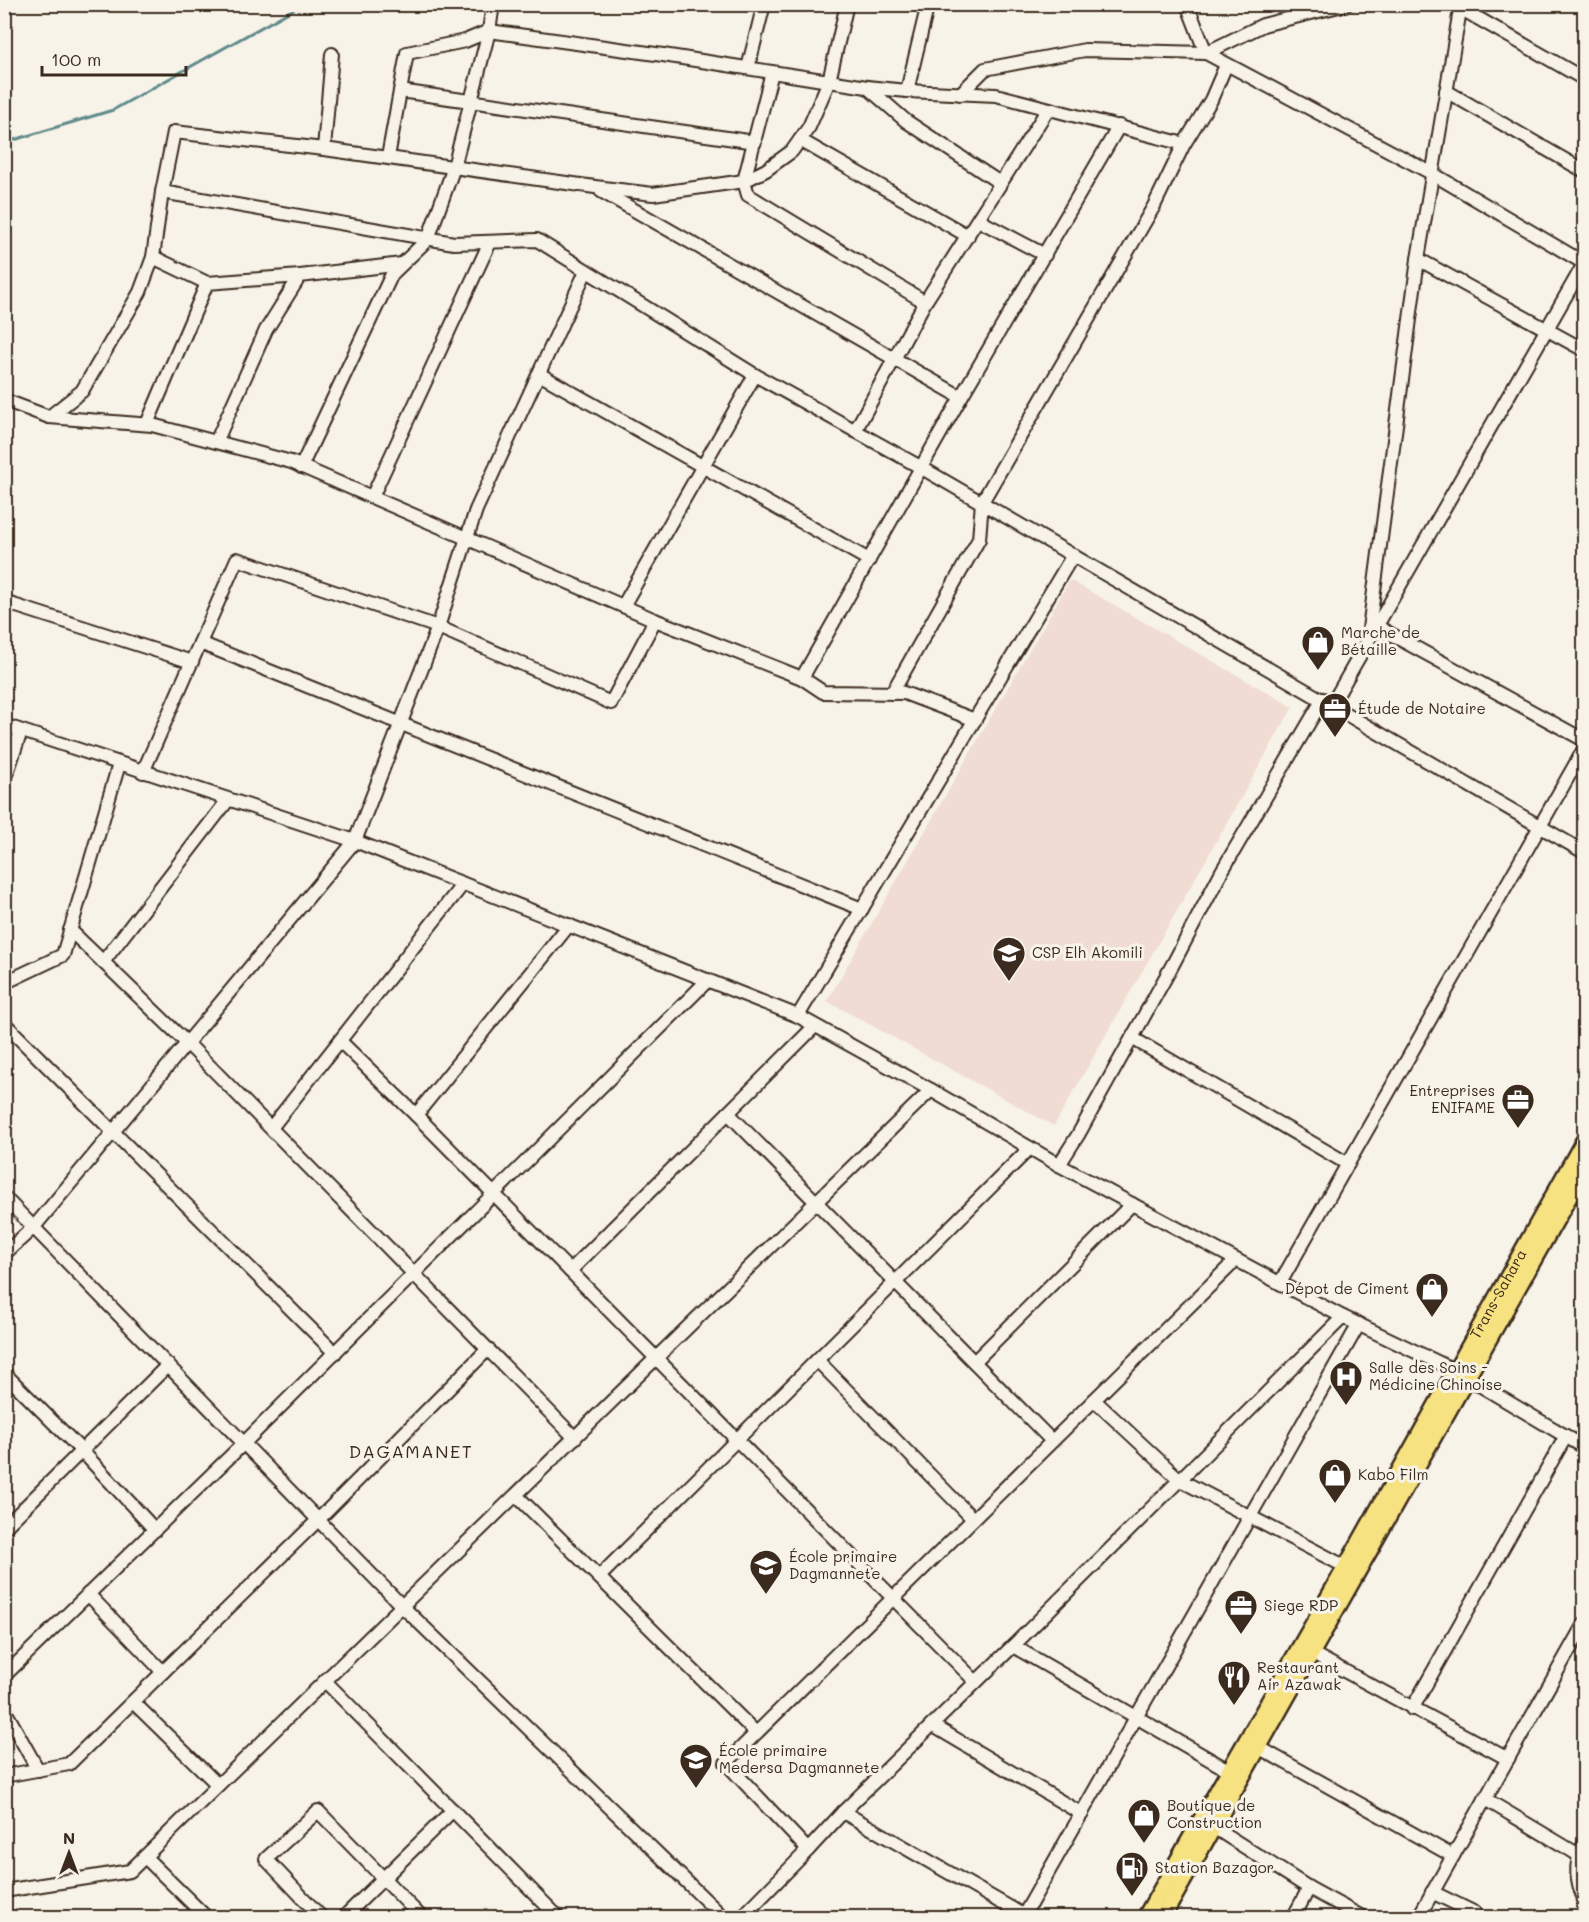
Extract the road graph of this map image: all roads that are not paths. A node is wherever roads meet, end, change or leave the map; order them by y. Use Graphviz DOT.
graph roads {
  1 [pos="493,4"];
  2 [pos="764,4"];
  3 [pos="848,4"];
  4 [pos="928,4"];
  5 [pos="1187,4"];
  6 [pos="1347,4"];
  7 [pos="1461,6"];
  8 [pos="489,31"];
  9 [pos="1206,53"];
  10 [pos="333,54"];
  11 [pos="1226,65"];
  12 [pos="748,68"];
  13 [pos="772,72"];
  14 [pos="1584,79"];
  15 [pos="829,81"];
  16 [pos="867,87"];
  17 [pos="400,91"];
  18 [pos="907,91"];
  19 [pos="1446,91"];
  20 [pos="960,94"];
  21 [pos="471,101"];
  22 [pos="1048,109"];
  23 [pos="1119,126"];
  24 [pos="800,140"];
  25 [pos="754,142"];
  26 [pos="1184,144"];
  27 [pos="324,149"];
  28 [pos="388,157"];
  29 [pos="454,167"];
  30 [pos="1584,171"];
  31 [pos="1433,174"];
  32 [pos="744,181"];
  33 [pos="1000,183"];
  34 [pos="595,187"];
  35 [pos="162,192"];
  36 [pos="978,220"];
  37 [pos="968,236"];
  38 [pos="428,238"];
  39 [pos="490,242"];
  40 [pos="1045,255"];
  41 [pos="153,257"];
  42 [pos="1418,259"];
  43 [pos="402,264"];
  44 [pos="1584,264"];
  45 [pos="586,271"];
  46 [pos="300,276"];
  47 [pos="207,283"];
  48 [pos="925,302"];
  49 [pos="1547,329"];
  50 [pos="1584,351"];
  51 [pos="894,358"];
  52 [pos="539,374"];
  53 [pos="755,375"];
  54 [pos="962,397"];
  55 [pos="4,400"];
  56 [pos="49,417"];
  57 [pos="147,424"];
  58 [pos="855,430"];
  59 [pos="216,442"];
  60 [pos="703,466"];
  61 [pos="301,467"];
  62 [pos="922,468"];
  63 [pos="372,497"];
  64 [pos="982,502"];
  65 [pos="467,537"];
  66 [pos="1073,555"];
  67 [pos="869,560"];
  68 [pos="4,602"];
  69 [pos="623,606"];
  70 [pos="655,620"];
  71 [pos="1376,626"];
  72 [pos="438,627"];
  73 [pos="200,643"];
  74 [pos="1367,644"];
  75 [pos="192,662"];
  76 [pos="802,678"];
  77 [pos="892,693"];
  78 [pos="1327,702"];
  79 [pos="975,720"];
  80 [pos="400,723"];
  81 [pos="4,725"];
  82 [pos="21,731"];
  83 [pos="1584,740"];
  84 [pos="1584,749"];
  85 [pos="119,764"];
  86 [pos="143,772"];
  87 [pos="4,782"];
  88 [pos="228,800"];
  89 [pos="1540,826"];
  90 [pos="355,841"];
  91 [pos="1584,852"];
  92 [pos="464,884"];
  93 [pos="862,909"];
  94 [pos="569,925"];
  95 [pos="70,930"];
  96 [pos="103,962"];
  97 [pos="708,980"];
  98 [pos="4,983"];
  99 [pos="798,1016"];
  100 [pos="4,1023"];
  101 [pos="815,1026"];
  102 [pos="1132,1038"];
  103 [pos="340,1041"];
  104 [pos="187,1042"];
  105 [pos="931,1090"];
  106 [pos="728,1113"];
  107 [pos="416,1115"];
  108 [pos="271,1128"];
  109 [pos="113,1131"];
  110 [pos="1584,1141"];
  111 [pos="1030,1148"];
  112 [pos="1348,1164"];
  113 [pos="1059,1165"];
  114 [pos="1584,1170"];
  115 [pos="494,1194"];
  116 [pos="4,1197"];
  117 [pos="816,1202"];
  118 [pos="1132,1204"];
  119 [pos="34,1227"];
  120 [pos="4,1254"];
  121 [pos="1236,1260"];
  122 [pos="570,1271"];
  123 [pos="414,1274"];
  124 [pos="895,1282"];
  125 [pos="1280,1283"];
  126 [pos="1343,1317"];
  127 [pos="1359,1324"];
  128 [pos="488,1349"];
  129 [pos="335,1353"];
  130 [pos="656,1358"];
  131 [pos="817,1360"];
  132 [pos="974,1362"];
  133 [pos="168,1365"];
  134 [pos="4,1374"];
  135 [pos="1462,1375"];
  136 [pos="1094,1400"];
  137 [pos="1566,1436"];
  138 [pos="574,1438"];
  139 [pos="737,1440"];
  140 [pos="1052,1441"];
  141 [pos="244,1443"];
  142 [pos="1584,1447"];
  143 [pos="82,1451"];
  144 [pos="1180,1480"];
  145 [pos="516,1495"];
  146 [pos="1250,1517"];
  147 [pos="973,1519"];
  148 [pos="318,1520"];
  149 [pos="4,1528"];
  150 [pos="155,1530"];
  151 [pos="1346,1567"];
  152 [pos="599,1577"];
  153 [pos="88,1594"];
  154 [pos="893,1598"];
  155 [pos="402,1606"];
  156 [pos="1584,1624"];
  157 [pos="1013,1646"];
  158 [pos="1311,1653"];
  159 [pos="163,1672"];
  160 [pos="4,1676"];
  161 [pos="325,1681"];
  162 [pos="976,1682"];
  163 [pos="133,1702"];
  164 [pos="1412,1708"];
  165 [pos="4,1709"];
  166 [pos="1137,1717"];
  167 [pos="932,1725"];
  168 [pos="756,1733"];
  169 [pos="1258,1747"];
  170 [pos="1508,1759"];
  171 [pos="38,1770"];
  172 [pos="1228,1770"];
  173 [pos="4,1776"];
  174 [pos="218,1785"];
  175 [pos="1485,1799"];
  176 [pos="453,1810"];
  177 [pos="843,1812"];
  178 [pos="1082,1814"];
  179 [pos="1206,1823"];
  180 [pos="808,1851"];
  181 [pos="1583,1852"];
  182 [pos="1453,1856"];
  183 [pos="145,1857"];
  184 [pos="384,1878"];
  185 [pos="1310,1888"];
  186 [pos="4,1891"];
  187 [pos="1432,1892"];
  188 [pos="1584,1903"];
  189 [pos="1026,1916"];
  190 [pos="207,1917"];
  191 [pos="322,1917"];
  192 [pos="343,1917"];
  193 [pos="422,1917"];
  194 [pos="560,1917"];
  195 [pos="724,1917"];
  196 [pos="741,1917"];
  197 [pos="1145,1917"];
  198 [pos="1162,1917"];
  199 [pos="1293,1917"];
  200 [pos="1364,1917"];
  201 [pos="1418,1917"];
  202 [pos="1477,1917"];
  1 -- 8 [label="street"];
  2 -- 12 [label="street"];
  3 -- 15 [label="street"];
  4 -- 18 [label="street"];
  5 -- 9 [label="street"];
  6 -- 9 [label="street"];
  7 -- 14 [label="street"];
  7 -- 19 [label="street"];
  8 -- 12 [label="street"];
  8 -- 17 [label="street"];
  8 -- 21 [label="street"];
  9 -- 11 [label="street"];
  9 -- 20 [label="street"];
  10 -- 27 [label="street"];
  11 -- 26 [label="street"];
  11 -- 31 [label="street"];
  12 -- 13 [label="street"];
  13 -- 15 [label="street"];
  13 -- 25 [label="street"];
  15 -- 16 [label="street"];
  15 -- 24 [label="street"];
  16 -- 18 [label="street"];
  16 -- 33 [label="street"];
  17 -- 21 [label="street"];
  17 -- 28 [label="street"];
  18 -- 20 [label="street"];
  19 -- 30 [label="street"];
  19 -- 31 [label="street"];
  20 -- 22 [label="street"];
  21 -- 25 [label="street"];
  21 -- 29 [label="street"];
  22 -- 23 [label="street"];
  22 -- 33 [label="street"];
  23 -- 26 [label="street"];
  23 -- 40 [label="street"];
  24 -- 32 [label="street"];
  24 -- 37 [label="street"];
  25 -- 32 [label="street"];
  26 -- 64 [label="street"];
  27 -- 28 [label="street"];
  27 -- 35 [label="street"];
  28 -- 29 [label="street"];
  29 -- 34 [label="street"];
  29 -- 38 [label="street"];
  31 -- 42 [label="street"];
  31 -- 44 [label="street"];
  32 -- 34 [label="street"];
  32 -- 48 [label="street"];
  33 -- 36 [label="street"];
  34 -- 51 [label="street"];
  35 -- 38 [label="street"];
  35 -- 41 [label="street"];
  36 -- 37 [label="street"];
  36 -- 40 [label="street"];
  37 -- 48 [label="street"];
  38 -- 39 [label="street"];
  38 -- 43 [label="street"];
  39 -- 45 [label="street"];
  39 -- 63 [label="street"];
  40 -- 54 [label="street"];
  41 -- 47 [label="street"];
  41 -- 56 [label="street"];
  42 -- 49 [label="street"];
  42 -- 74 [label="street"];
  43 -- 46 [label="street"];
  43 -- 61 [label="street"];
  44 -- 49 [label="street"];
  45 -- 52 [label="street"];
  45 -- 53 [label="street"];
  46 -- 47 [label="street"];
  46 -- 59 [label="street"];
  47 -- 57 [label="street"];
  48 -- 51 [label="street"];
  49 -- 50 [label="street"];
  49 -- 71 [label="street"];
  51 -- 54 [label="street"];
  51 -- 58 [label="street"];
  52 -- 60 [label="street"];
  52 -- 65 [label="street"];
  53 -- 58 [label="street"];
  53 -- 60 [label="street"];
  54 -- 62 [label="street"];
  55 -- 56 [label="street"];
  56 -- 57 [label="street"];
  57 -- 59 [label="street"];
  58 -- 62 [label="street"];
  59 -- 61 [label="street"];
  60 -- 67 [label="street"];
  60 -- 69 [label="street"];
  61 -- 63 [label="street"];
  62 -- 64 [label="street"];
  62 -- 67 [label="street"];
  63 -- 65 [label="street"];
  64 -- 66 [label="street"];
  64 -- 77 [label="street"];
  65 -- 69 [label="street"];
  65 -- 72 [label="street"];
  66 -- 78 [label="street"];
  66 -- 79 [label="street"];
  67 -- 76 [label="street"];
  68 -- 75 [label="street"];
  69 -- 70 [label="street"];
  70 -- 72 [label="street"];
  70 -- 76 [label="street"];
  71 -- 74 [label="street"];
  71 -- 83 [label="street"];
  72 -- 73 [label="street"];
  72 -- 80 [label="street"];
  73 -- 75 [label="street"];
  73 -- 80 [label="street"];
  74 -- 78 [label="street"];
  75 -- 86 [label="street"];
  76 -- 77 [label="street"];
  77 -- 79 [label="street"];
  78 -- 89 [label="street"];
  78 -- 102 [label="street"];
  79 -- 93 [label="street"];
  80 -- 90 [label="street"];
  80 -- 93 [label="street"];
  81 -- 82 [label="street"];
  82 -- 85 [label="street"];
  82 -- 87 [label="street"];
  84 -- 89 [label="street"];
  85 -- 86 [label="street"];
  85 -- 95 [label="street"];
  86 -- 88 [label="street"];
  88 -- 90 [label="street"];
  88 -- 96 [label="street"];
  89 -- 91 [label="street"];
  89 -- 112 [label="street"];
  90 -- 92 [label="street"];
  90 -- 104 [label="street"];
  92 -- 94 [label="street"];
  92 -- 103 [label="street"];
  93 -- 99 [label="street"];
  94 -- 97 [label="street"];
  94 -- 107 [label="street"];
  95 -- 96 [label="street"];
  95 -- 98 [label="street"];
  96 -- 104 [label="street"];
  97 -- 99 [label="street"];
  97 -- 115 [label="street"];
  99 -- 101 [label="street"];
  100 -- 109 [label="street"];
  101 -- 105 [label="street"];
  101 -- 106 [label="street"];
  102 -- 112 [label="street"];
  102 -- 113 [label="street"];
  103 -- 107 [label="street"];
  103 -- 108 [label="street"];
  104 -- 108 [label="street"];
  104 -- 109 [label="street"];
  105 -- 111 [label="street"];
  105 -- 117 [label="street"];
  106 -- 117 [label="street"];
  106 -- 122 [label="street"];
  107 -- 115 [label="street"];
  108 -- 123 [label="street"];
  109 -- 119 [label="street"];
  109 -- 129 [label="street"];
  110 -- 135 [label="main road, Trans-Sahara"];
  111 -- 113 [label="street"];
  111 -- 124 [label="street"];
  112 -- 125 [label="street"];
  113 -- 118 [label="street"];
  114 -- 135 [label="main road, Trans-Sahara"];
  115 -- 122 [label="street"];
  115 -- 123 [label="street"];
  116 -- 119 [label="street"];
  117 -- 124 [label="street"];
  117 -- 130 [label="street"];
  118 -- 121 [label="street"];
  118 -- 132 [label="street"];
  119 -- 120 [label="street"];
  119 -- 133 [label="street"];
  121 -- 125 [label="street"];
  121 -- 136 [label="street"];
  122 -- 130 [label="street"];
  123 -- 128 [label="street"];
  123 -- 129 [label="street"];
  124 -- 131 [label="street"];
  124 -- 132 [label="street"];
  125 -- 126 [label="street"];
  126 -- 127 [label="street"];
  126 -- 144 [label="street"];
  127 -- 135 [label="street"];
  127 -- 146 [label="street"];
  128 -- 138 [label="street"];
  128 -- 148 [label="street"];
  129 -- 141 [label="street"];
  130 -- 138 [label="street"];
  130 -- 139 [label="street"];
  131 -- 139 [label="street"];
  131 -- 147 [label="street"];
  132 -- 140 [label="street"];
  133 -- 141 [label="street"];
  133 -- 143 [label="street"];
  134 -- 143 [label="street"];
  135 -- 137 [label="street"];
  135 -- 151 [label="main road, Trans-Sahara"];
  135 -- 158 [label="main road, Trans-Sahara"];
  136 -- 140 [label="street"];
  136 -- 144 [label="street"];
  137 -- 142 [label="street"];
  137 -- 164 [label="street"];
  138 -- 145 [label="street"];
  139 -- 152 [label="street"];
  139 -- 154 [label="street"];
  140 -- 147 [label="street"];
  141 -- 148 [label="street"];
  141 -- 150 [label="street"];
  143 -- 149 [label="street"];
  143 -- 150 [label="street"];
  144 -- 146 [label="street"];
  144 -- 157 [label="street"];
  145 -- 152 [label="street"];
  145 -- 155 [label="street"];
  146 -- 151 [label="street"];
  146 -- 166 [label="street"];
  147 -- 154 [label="street"];
  148 -- 155 [label="street"];
  148 -- 159 [label="street"];
  150 -- 153 [label="street"];
  151 -- 172 [label="main road, Trans-Sahara"];
  152 -- 168 [label="street"];
  153 -- 159 [label="street"];
  153 -- 160 [label="street"];
  154 -- 162 [label="street"];
  154 -- 168 [label="street"];
  155 -- 161 [label="street"];
  155 -- 195 [label="street"];
  156 -- 170 [label="street"];
  157 -- 162 [label="street"];
  157 -- 166 [label="street"];
  158 -- 164 [label="street"];
  158 -- 169 [label="main road, Trans-Sahara"];
  159 -- 163 [label="street"];
  161 -- 174 [label="street"];
  161 -- 176 [label="street"];
  162 -- 167 [label="street"];
  163 -- 171 [label="street"];
  163 -- 174 [label="street"];
  164 -- 170 [label="street"];
  165 -- 171 [label="street"];
  166 -- 172 [label="street"];
  166 -- 178 [label="street"];
  167 -- 177 [label="street"];
  167 -- 178 [label="street"];
  168 -- 180 [label="street"];
  169 -- 179 [label="main road, Trans-Sahara"];
  169 -- 182 [label="street"];
  170 -- 175 [label="street"];
  171 -- 173 [label="street"];
  172 -- 179 [label="main road, Trans-Sahara"];
  174 -- 183 [label="street"];
  175 -- 181 [label="street"];
  175 -- 182 [label="street"];
  176 -- 184 [label="street"];
  176 -- 194 [label="street"];
  177 -- 180 [label="street"];
  177 -- 189 [label="street"];
  178 -- 189 [label="street"];
  179 -- 185 [label="street"];
  179 -- 197 [label="main road, Trans-Sahara"];
  179 -- 198 [label="main road, Trans-Sahara"];
  180 -- 196 [label="street"];
  181 -- 188 [label="street"];
  182 -- 187 [label="street"];
  183 -- 186 [label="street"];
  183 -- 190 [label="street"];
  184 -- 191 [label="street"];
  184 -- 192 [label="street"];
  184 -- 193 [label="street"];
  185 -- 199 [label="street"];
  185 -- 200 [label="street"];
  187 -- 201 [label="street"];
  187 -- 202 [label="street"];
}
